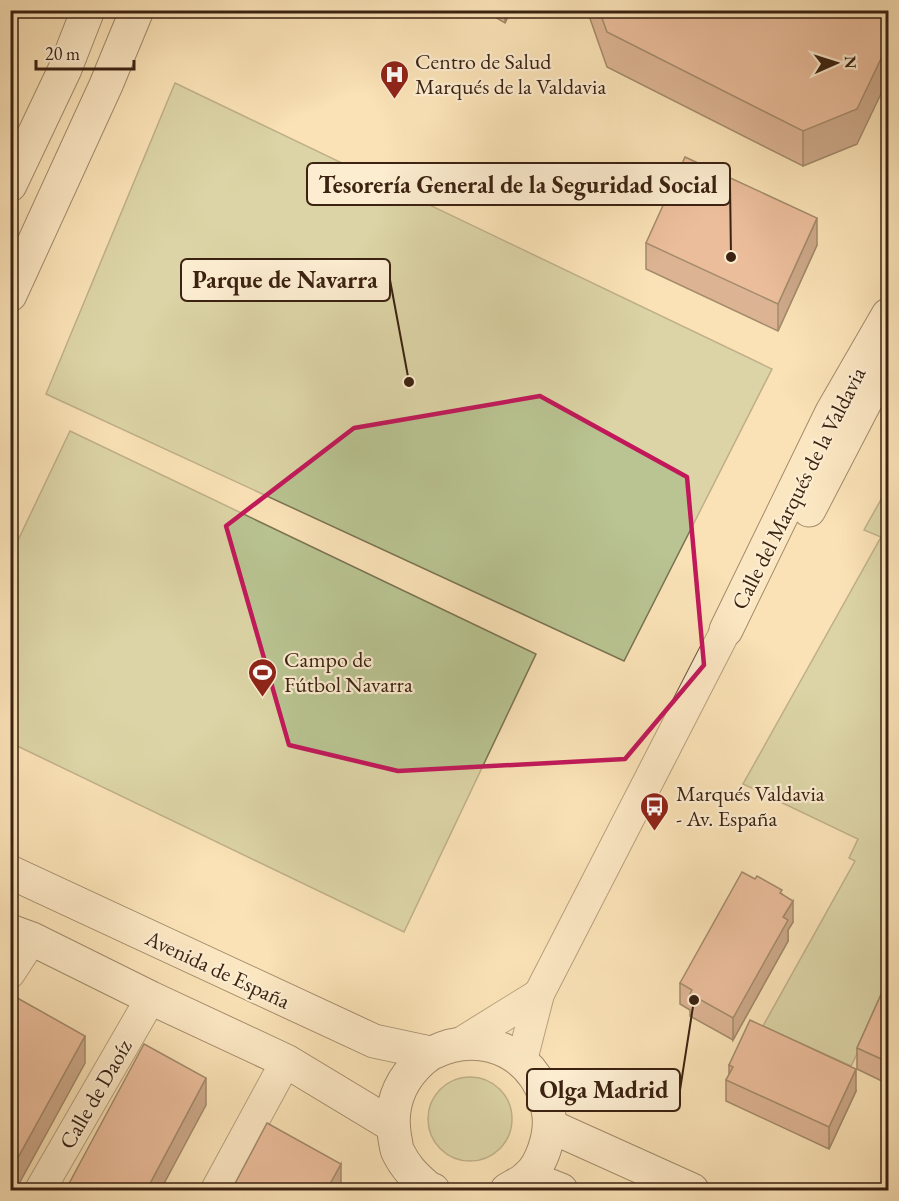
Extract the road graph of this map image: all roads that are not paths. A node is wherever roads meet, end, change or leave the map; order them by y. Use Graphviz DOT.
graph roads {
  1 [pos="88,10"];
  2 [pos="137,10"];
  3 [pos="10,185"];
  4 [pos="10,295"];
  5 [pos="888,315"];
  6 [pos="888,358"];
  7 [pos="726,630"];
  8 [pos="10,872"];
  9 [pos="21,935"];
  10 [pos="10,973"];
  11 [pos="539,994"];
  12 [pos="151,998"];
  13 [pos="445,1048"];
  14 [pos="522,1060"];
  15 [pos="286,1061"];
  16 [pos="392,1125"];
  17 [pos="550,1126"];
  18 [pos="518,1184"];
  19 [pos="431,1190"];
  20 [pos="40,1191"];
  21 [pos="216,1191"];
  22 [pos="561,1191"];
  23 [pos="692,1191"];
  1 -- 3 [label="main road"];
  2 -- 4 [label="main road"];
  5 -- 7 [label="main road, Calle del Marqués de la Valdavia"];
  6 -- 7 [label="main road, Calle del Marqués de la Valdavia"];
  7 -- 11 [label="street, Calle del Marqués de la Valdavia"];
  8 -- 13 [label="main road, Avenida de España"];
  9 -- 10 [label="street"];
  9 -- 12 [label="main road"];
  11 -- 13 [label="street"];
  11 -- 14 [label="street, Calle del Marqués de la Valdavia"];
  12 -- 15 [label="main road"];
  12 -- 20 [label="street, Calle de Daoíz"];
  13 -- 14 [label="main road, Avenida de España"];
  13 -- 16 [label="main road"];
  14 -- 17 [label="main road"];
  15 -- 16 [label="main road"];
  15 -- 21 [label="street"];
  16 -- 19 [label="main road"];
  17 -- 18 [label="main road"];
  17 -- 23 [label="main road"];
  18 -- 22 [label="main road"];
}
